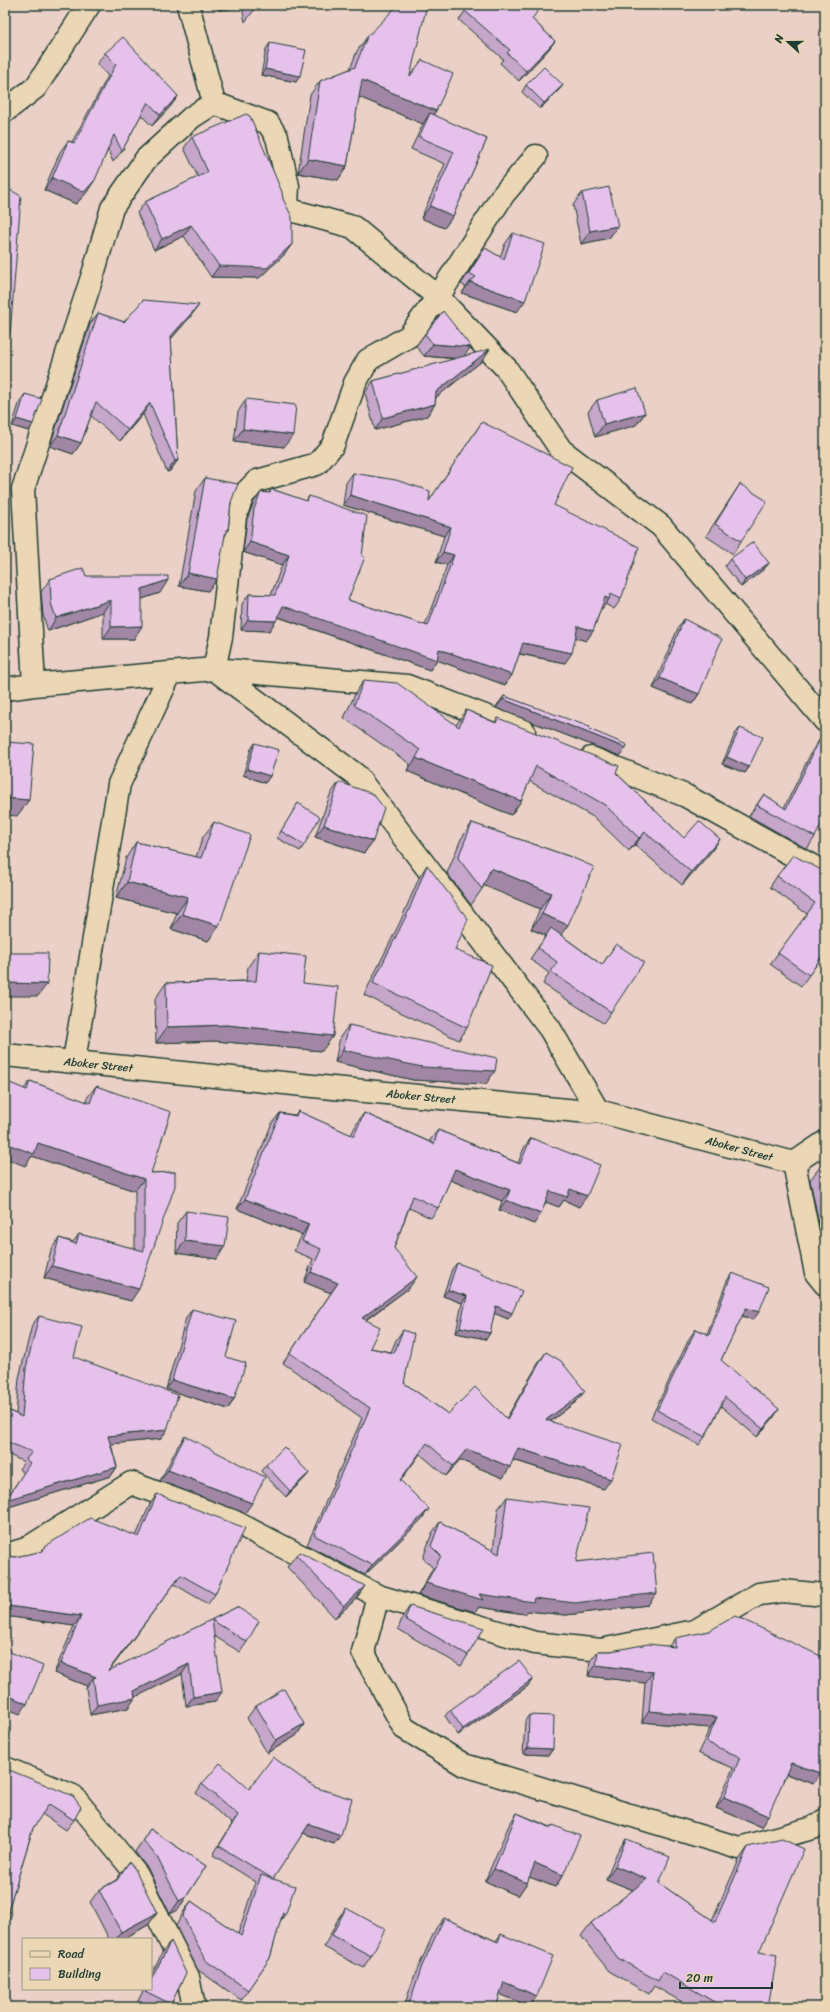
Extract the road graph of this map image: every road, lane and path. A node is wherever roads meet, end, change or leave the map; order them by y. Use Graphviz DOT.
graph roads {
  1 [pos="89,5"];
  2 [pos="188,5"];
  3 [pos="214,103"];
  4 [pos="5,111"];
  5 [pos="536,156"];
  6 [pos="438,297"];
  7 [pos="14,487"];
  8 [pos="214,669"];
  9 [pos="170,674"];
  10 [pos="34,685"];
  11 [pos="5,690"];
  12 [pos="825,721"];
  13 [pos="539,738"];
  14 [pos="569,749"];
  15 [pos="825,871"];
  16 [pos="5,1055"];
  17 [pos="74,1061"];
  18 [pos="598,1111"];
  19 [pos="825,1142"];
  20 [pos="794,1163"];
  21 [pos="825,1284"];
  22 [pos="5,1555"];
  23 [pos="825,1595"];
  24 [pos="378,1596"];
  25 [pos="5,1768"];
  26 [pos="825,1820"];
  27 [pos="194,2007"];
  1 -- 4 [label="street"];
  2 -- 3 [label="street"];
  3 -- 6 [label="street"];
  3 -- 7 [label="street"];
  5 -- 6 [label="street"];
  6 -- 8 [label="street"];
  6 -- 12 [label="street"];
  7 -- 10 [label="street"];
  8 -- 9 [label="street"];
  8 -- 13 [label="street"];
  8 -- 18 [label="street"];
  9 -- 10 [label="street"];
  9 -- 17 [label="street"];
  10 -- 11 [label="street"];
  14 -- 15 [label="street"];
  16 -- 17 [label="street, Aboker Street"];
  17 -- 18 [label="street, Aboker Street"];
  18 -- 20 [label="street, Aboker Street"];
  19 -- 20 [label="street"];
  20 -- 21 [label="street"];
  22 -- 24 [label="street"];
  23 -- 24 [label="street"];
  24 -- 26 [label="street"];
  25 -- 27 [label="street"];
}
